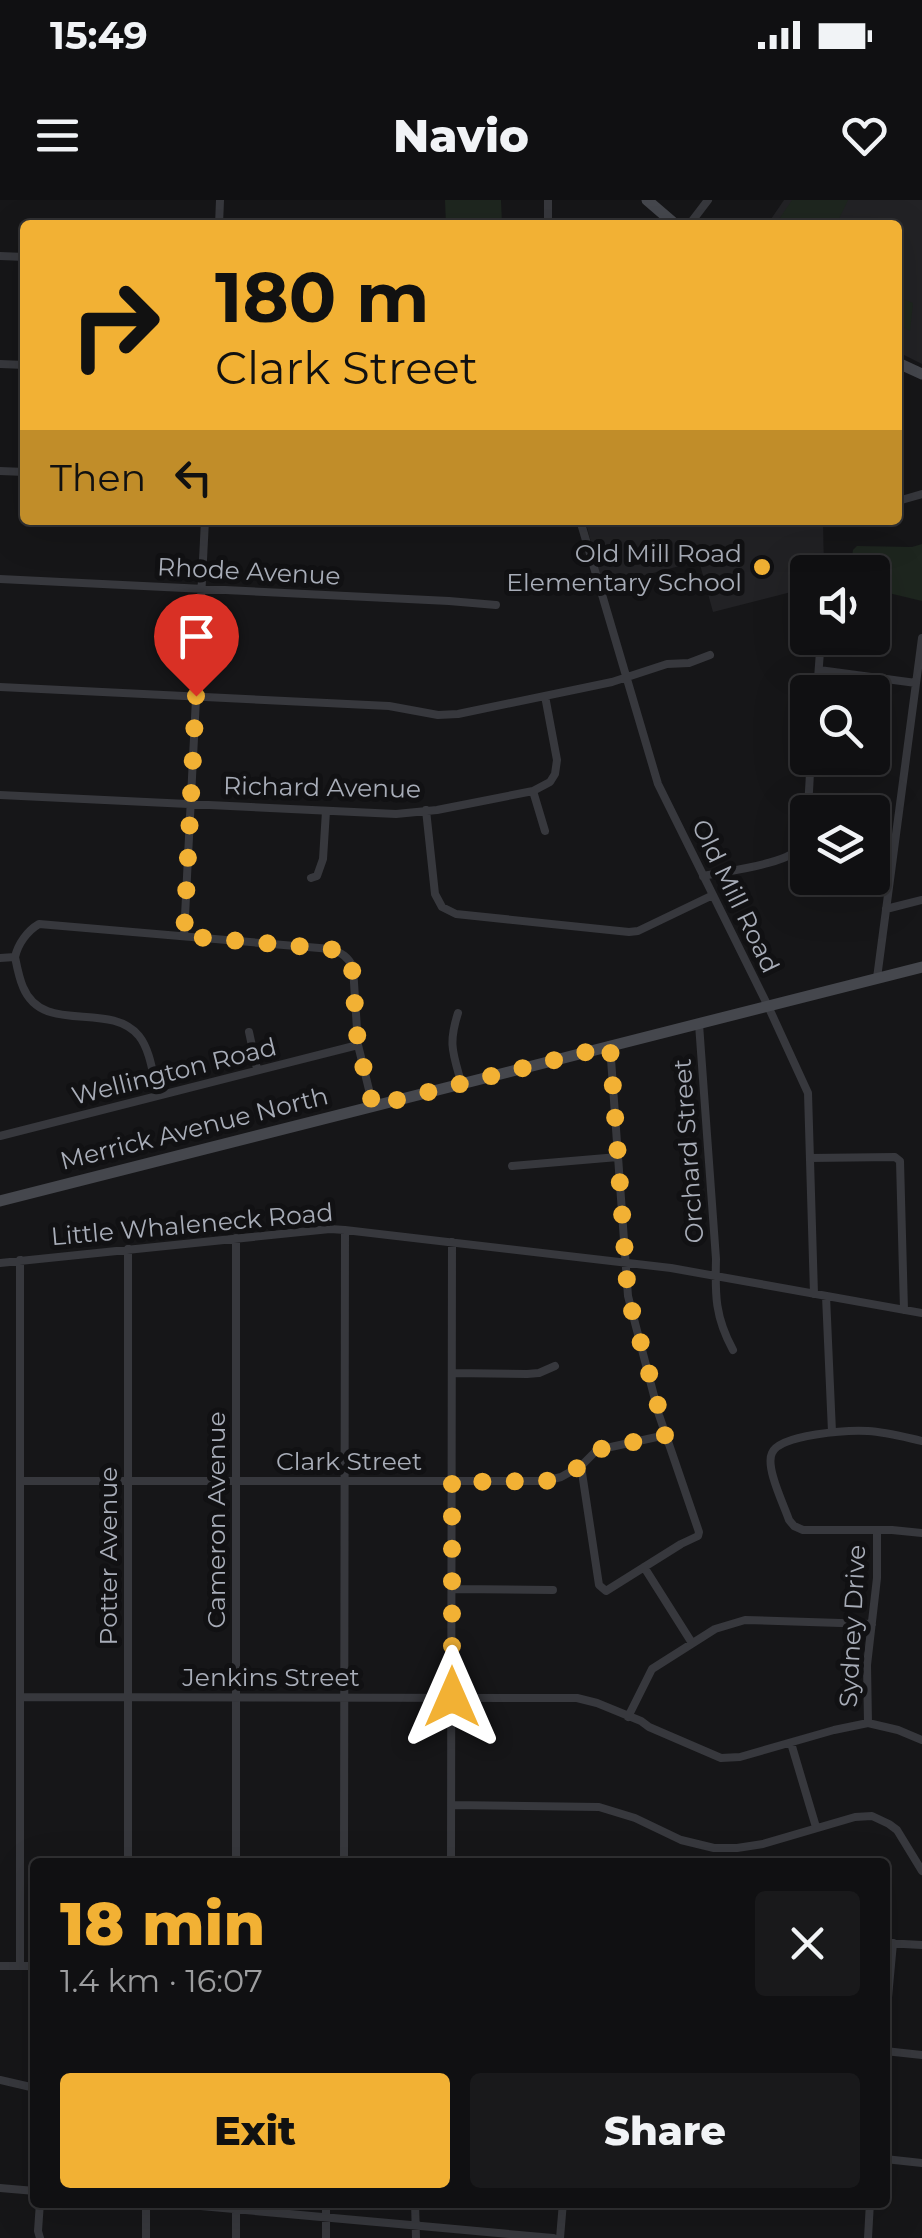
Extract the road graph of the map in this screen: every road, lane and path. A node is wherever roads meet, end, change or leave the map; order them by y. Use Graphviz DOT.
graph roads {
  1 [pos="647,200"];
  2 [pos="670,220"];
  3 [pos="204,525"];
  4 [pos="581,525"];
  5 [pos="0,579"];
  6 [pos="201,589"];
  7 [pos="496,605"];
  8 [pos="922,638"];
  9 [pos="710,654"];
  10 [pos="820,655"];
  11 [pos="819,670"];
  12 [pos="819,675"];
  13 [pos="626,677"];
  14 [pos="916,683"];
  15 [pos="0,687"];
  16 [pos="196,696"];
  17 [pos="545,696"];
  18 [pos="809,775"];
  19 [pos="534,791"];
  20 [pos="0,795"];
  21 [pos="191,804"];
  22 [pos="326,810"];
  23 [pos="426,810"];
  24 [pos="545,832"];
  25 [pos="703,876"];
  26 [pos="310,878"];
  27 [pos="713,896"];
  28 [pos="922,900"];
  29 [pos="886,909"];
  30 [pos="184,936"];
  31 [pos="15,957"];
  32 [pos="0,958"];
  33 [pos="922,966"];
  34 [pos="877,978"];
  35 [pos="768,1006"];
  36 [pos="458,1013"];
  37 [pos="698,1024"];
  38 [pos="249,1032"];
  39 [pos="358,1045"];
  40 [pos="610,1046"];
  41 [pos="257,1070"];
  42 [pos="461,1082"];
  43 [pos="158,1095"];
  44 [pos="373,1106"];
  45 [pos="0,1136"];
  46 [pos="618,1157"];
  47 [pos="810,1158"];
  48 [pos="512,1166"];
  49 [pos="0,1201"];
  50 [pos="345,1230"];
  51 [pos="236,1238"];
  52 [pos="452,1242"];
  53 [pos="128,1249"];
  54 [pos="20,1260"];
  55 [pos="0,1262"];
  56 [pos="626,1262"];
  57 [pos="716,1276"];
  58 [pos="814,1294"];
  59 [pos="826,1296"];
  60 [pos="904,1310"];
  61 [pos="922,1313"];
  62 [pos="733,1350"];
  63 [pos="555,1366"];
  64 [pos="452,1374"];
  65 [pos="832,1432"];
  66 [pos="666,1435"];
  67 [pos="922,1440"];
  68 [pos="581,1466"];
  69 [pos="20,1481"];
  70 [pos="128,1481"];
  71 [pos="236,1481"];
  72 [pos="344,1482"];
  73 [pos="452,1482"];
  74 [pos="876,1530"];
  75 [pos="922,1533"];
  76 [pos="644,1567"];
  77 [pos="452,1589"];
  78 [pos="553,1590"];
  79 [pos="872,1624"];
  80 [pos="692,1643"];
  81 [pos="20,1697"];
  82 [pos="128,1697"];
  83 [pos="236,1697"];
  84 [pos="344,1697"];
  85 [pos="452,1697"];
  86 [pos="628,1716"];
  87 [pos="868,1724"];
  88 [pos="922,1740"];
  89 [pos="790,1742"];
  90 [pos="452,1805"];
  91 [pos="816,1827"];
  92 [pos="128,1858"];
  93 [pos="236,1858"];
  94 [pos="344,1858"];
  95 [pos="452,1858"];
  96 [pos="922,1871"];
  97 [pos="890,1943"];
  98 [pos="922,1945"];
  99 [pos="0,1966"];
  100 [pos="20,1966"];
  101 [pos="30,1966"];
  102 [pos="890,2051"];
  103 [pos="922,2054"];
  104 [pos="0,2080"];
  105 [pos="30,2087"];
  106 [pos="890,2160"];
  107 [pos="922,2163"];
  108 [pos="0,2188"];
  109 [pos="30,2191"];
  110 [pos="40,2208"];
  111 [pos="146,2208"];
  112 [pos="236,2208"];
  113 [pos="251,2208"];
  114 [pos="326,2208"];
  115 [pos="416,2208"];
  116 [pos="562,2208"];
  117 [pos="870,2208"];
  118 [pos="326,2218"];
  119 [pos="416,2226"];
  120 [pos="40,2238"];
  121 [pos="146,2238"];
  122 [pos="236,2238"];
  123 [pos="326,2238"];
  124 [pos="416,2238"];
  125 [pos="556,2238"];
  126 [pos="868,2238"];
  1 -- 2 [label="main road"];
  3 -- 6 [label="street"];
  4 -- 13 [label="street, Old Mill Road"];
  5 -- 6 [label="street, Rhode Avenue"];
  6 -- 7 [label="street, Rhode Avenue"];
  6 -- 16 [label="street"];
  8 -- 14 [label="street"];
  9 -- 13 [label="street"];
  10 -- 11 [label="street"];
  11 -- 12 [label="street"];
  11 -- 14 [label="street"];
  13 -- 17 [label="street"];
  13 -- 25 [label="street, Old Mill Road"];
  14 -- 29 [label="street"];
  15 -- 16 [label="street"];
  16 -- 17 [label="street"];
  16 -- 21 [label="street"];
  17 -- 19 [label="street"];
  18 -- 25 [label="street"];
  19 -- 23 [label="street, Richard Avenue"];
  19 -- 24 [label="street"];
  20 -- 21 [label="street, Richard Avenue"];
  21 -- 22 [label="street, Richard Avenue"];
  21 -- 30 [label="street"];
  22 -- 23 [label="street, Richard Avenue"];
  22 -- 26 [label="street"];
  23 -- 27 [label="street"];
  25 -- 27 [label="street, Old Mill Road"];
  27 -- 35 [label="street, Old Mill Road"];
  28 -- 29 [label="street"];
  29 -- 34 [label="street"];
  30 -- 31 [label="street"];
  30 -- 39 [label="street"];
  31 -- 32 [label="street"];
  31 -- 43 [label="street"];
  33 -- 34 [label="main road, Merrick Avenue North"];
  34 -- 35 [label="main road, Merrick Avenue North"];
  35 -- 37 [label="main road, Merrick Avenue North"];
  35 -- 47 [label="street, Old Mill Road"];
  36 -- 42 [label="street"];
  37 -- 40 [label="main road, Merrick Avenue North"];
  37 -- 57 [label="street, Orchard Street"];
  38 -- 41 [label="street"];
  39 -- 41 [label="street, Wellington Road"];
  39 -- 44 [label="street"];
  40 -- 42 [label="main road, Merrick Avenue North"];
  40 -- 46 [label="street"];
  41 -- 43 [label="street, Wellington Road"];
  42 -- 44 [label="main road, Merrick Avenue North"];
  43 -- 45 [label="street, Wellington Road"];
  44 -- 49 [label="main road, Merrick Avenue North"];
  46 -- 48 [label="street"];
  46 -- 56 [label="street"];
  47 -- 58 [label="street, Old Mill Road"];
  47 -- 60 [label="street"];
  50 -- 51 [label="street, Little Whaleneck Road"];
  50 -- 52 [label="street, Little Whaleneck Road"];
  50 -- 72 [label="street"];
  51 -- 53 [label="street, Little Whaleneck Road"];
  51 -- 71 [label="street, Cameron Avenue"];
  52 -- 56 [label="street, Little Whaleneck Road"];
  52 -- 64 [label="street"];
  53 -- 54 [label="street, Little Whaleneck Road"];
  53 -- 70 [label="street, Potter Avenue"];
  54 -- 55 [label="street, Little Whaleneck Road"];
  54 -- 69 [label="street"];
  56 -- 57 [label="street, Little Whaleneck Road"];
  56 -- 66 [label="street"];
  57 -- 58 [label="street, Little Whaleneck Road"];
  57 -- 62 [label="street, Orchard Street"];
  58 -- 59 [label="street, Little Whaleneck Road"];
  59 -- 60 [label="street, Little Whaleneck Road"];
  59 -- 65 [label="street"];
  60 -- 61 [label="street, Little Whaleneck Road"];
  63 -- 64 [label="street"];
  64 -- 73 [label="street"];
  65 -- 67 [label="street"];
  65 -- 74 [label="street"];
  66 -- 68 [label="street, Clark Street"];
  66 -- 76 [label="street"];
  68 -- 73 [label="street, Clark Street"];
  68 -- 76 [label="street"];
  69 -- 70 [label="street, Clark Street"];
  69 -- 81 [label="street"];
  70 -- 71 [label="street, Clark Street"];
  70 -- 82 [label="street, Potter Avenue"];
  71 -- 72 [label="street, Clark Street"];
  71 -- 83 [label="street, Cameron Avenue"];
  72 -- 73 [label="street, Clark Street"];
  72 -- 84 [label="street"];
  73 -- 77 [label="street"];
  74 -- 75 [label="street"];
  74 -- 79 [label="street, Sydney Drive"];
  76 -- 80 [label="street"];
  77 -- 78 [label="street"];
  77 -- 85 [label="street"];
  79 -- 80 [label="street"];
  79 -- 87 [label="street, Sydney Drive"];
  80 -- 86 [label="street"];
  81 -- 82 [label="street, Jenkins Street"];
  81 -- 100 [label="street"];
  82 -- 83 [label="street, Jenkins Street"];
  82 -- 92 [label="street, Potter Avenue"];
  83 -- 84 [label="street, Jenkins Street"];
  83 -- 93 [label="street, Cameron Avenue"];
  84 -- 85 [label="street, Jenkins Street"];
  84 -- 94 [label="street"];
  85 -- 86 [label="street, Jenkins Street"];
  85 -- 90 [label="street"];
  86 -- 89 [label="street, Jenkins Street"];
  87 -- 88 [label="street, Jenkins Street"];
  87 -- 89 [label="street, Jenkins Street"];
  89 -- 91 [label="street"];
  90 -- 91 [label="street"];
  90 -- 95 [label="street"];
  91 -- 96 [label="street"];
  97 -- 98 [label="street"];
  99 -- 100 [label="street"];
  100 -- 101 [label="street"];
  102 -- 103 [label="street"];
  104 -- 105 [label="street"];
  106 -- 107 [label="street"];
  108 -- 109 [label="street"];
  110 -- 120 [label="street"];
  111 -- 121 [label="street"];
  112 -- 122 [label="street"];
  113 -- 118 [label="street"];
  114 -- 118 [label="street"];
  115 -- 119 [label="street"];
  116 -- 125 [label="street"];
  117 -- 126 [label="street"];
  118 -- 119 [label="street"];
  118 -- 123 [label="street"];
  119 -- 124 [label="street"];
  119 -- 125 [label="street"];
}
